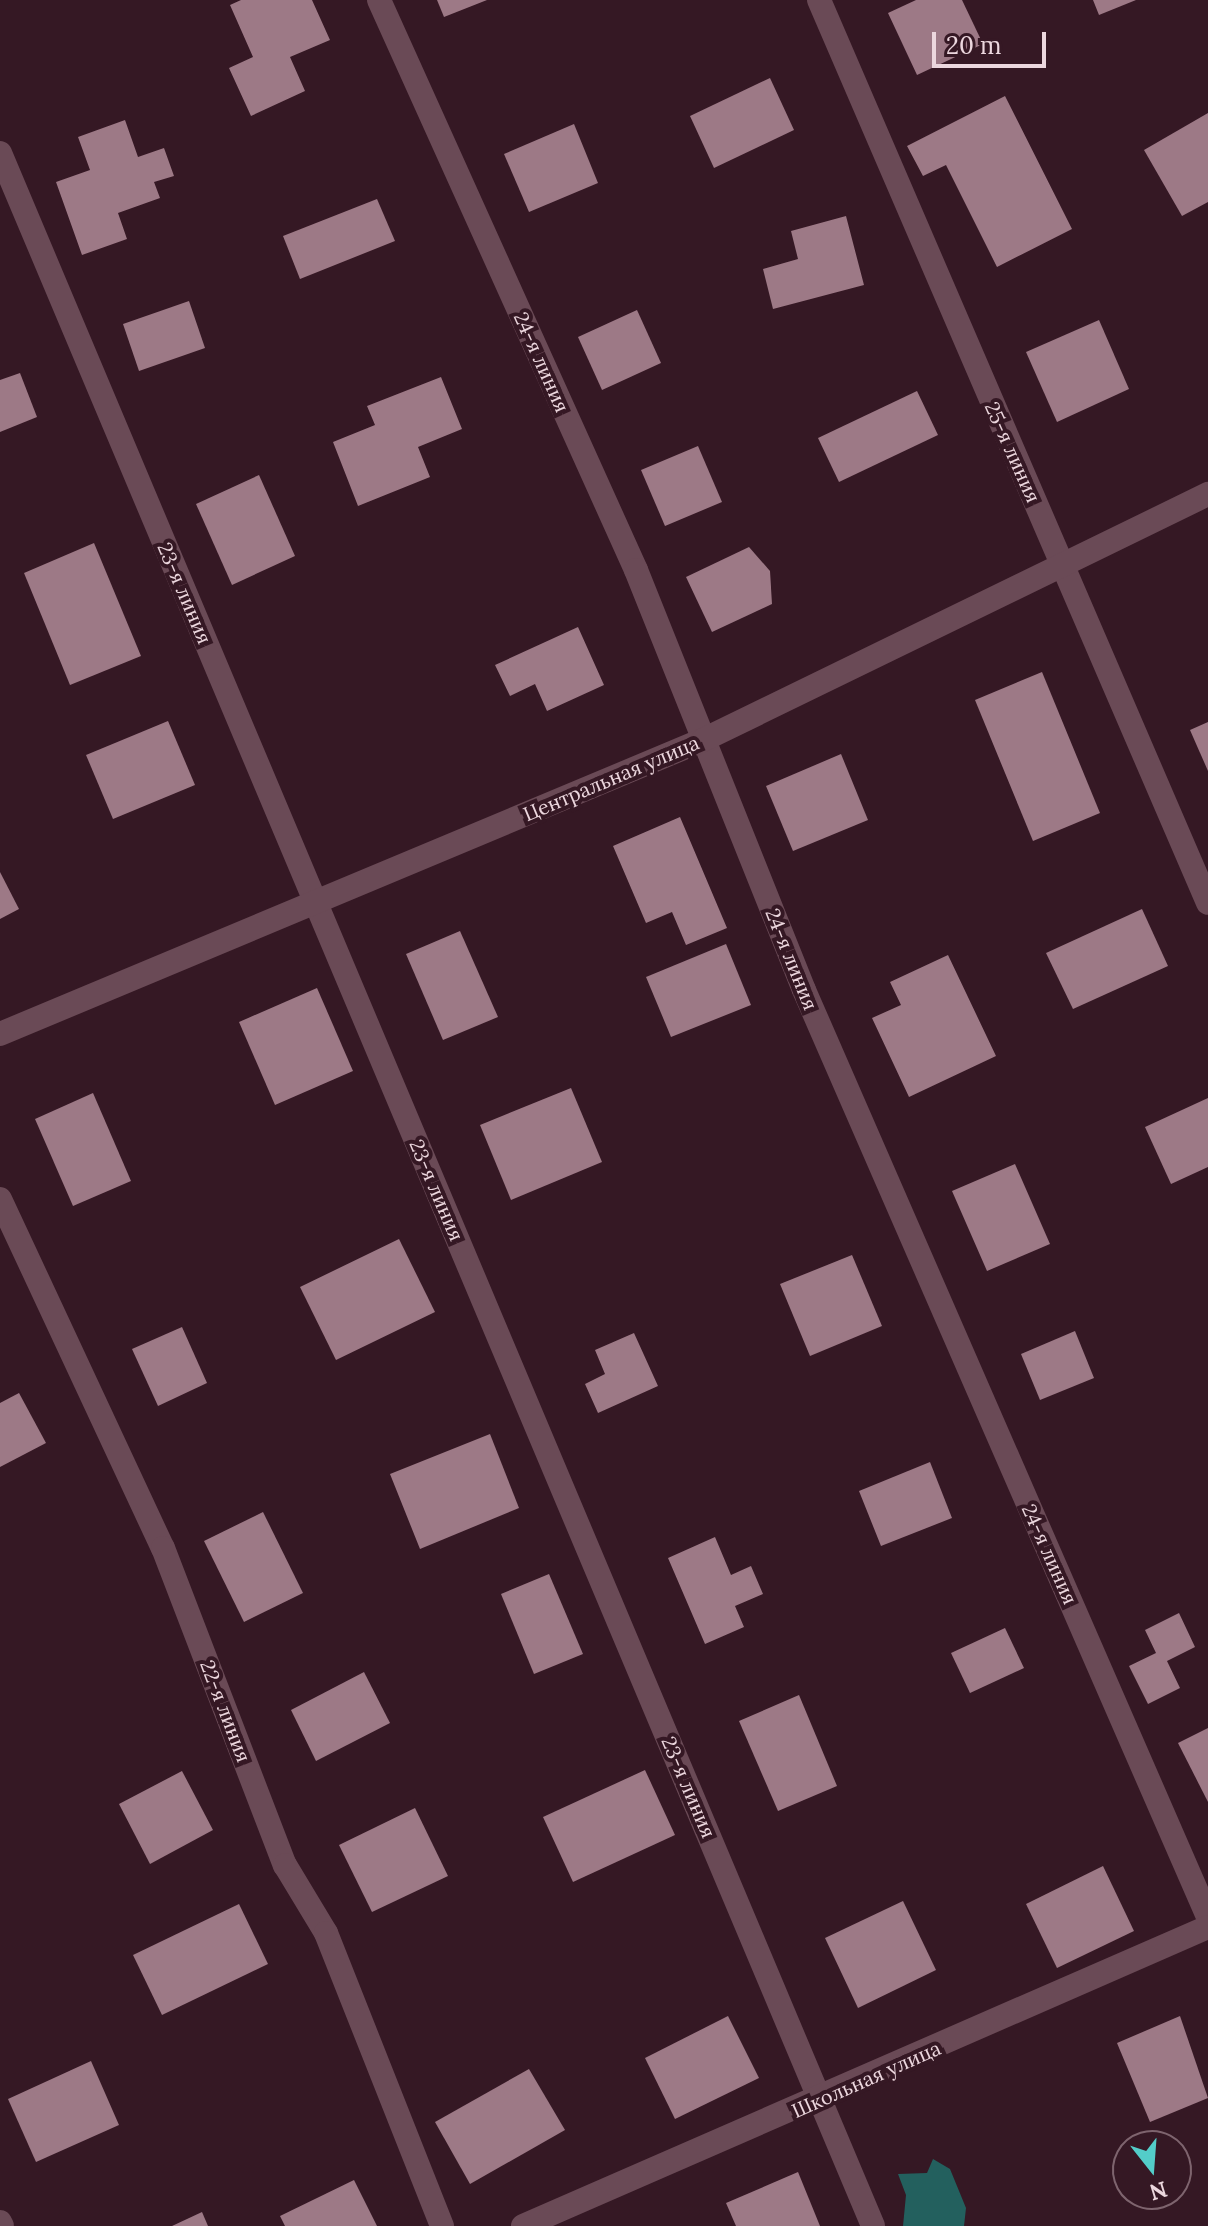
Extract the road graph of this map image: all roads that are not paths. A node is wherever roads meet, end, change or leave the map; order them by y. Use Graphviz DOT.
graph roads {
  1 [pos="379,0"];
  2 [pos="819,0"];
  3 [pos="0,153"];
  4 [pos="1208,494"];
  5 [pos="1062,562"];
  6 [pos="703,740"];
  7 [pos="315,902"];
  8 [pos="1208,903"];
  9 [pos="0,1034"];
  10 [pos="0,1199"];
  11 [pos="1208,1917"];
  12 [pos="1208,1927"];
  13 [pos="821,2099"];
  14 [pos="442,2226"];
  15 [pos="523,2226"];
  16 [pos="873,2226"];
  1 -- 6 [label="street, 24-я линия"];
  2 -- 5 [label="street, 25-я линия"];
  3 -- 7 [label="street, 23-я линия"];
  4 -- 5 [label="street, Центральная улица"];
  5 -- 6 [label="street, Центральная улица"];
  5 -- 8 [label="street, 25-я линия"];
  6 -- 7 [label="street, Центральная улица"];
  6 -- 11 [label="street, 24-я линия"];
  7 -- 9 [label="street, Центральная улица"];
  7 -- 13 [label="street, 23-я линия"];
  10 -- 14 [label="street, 22-я линия"];
  12 -- 13 [label="street, Школьная улица"];
  13 -- 15 [label="street, Школьная улица"];
  13 -- 16 [label="street, 23-я линия"];
}
